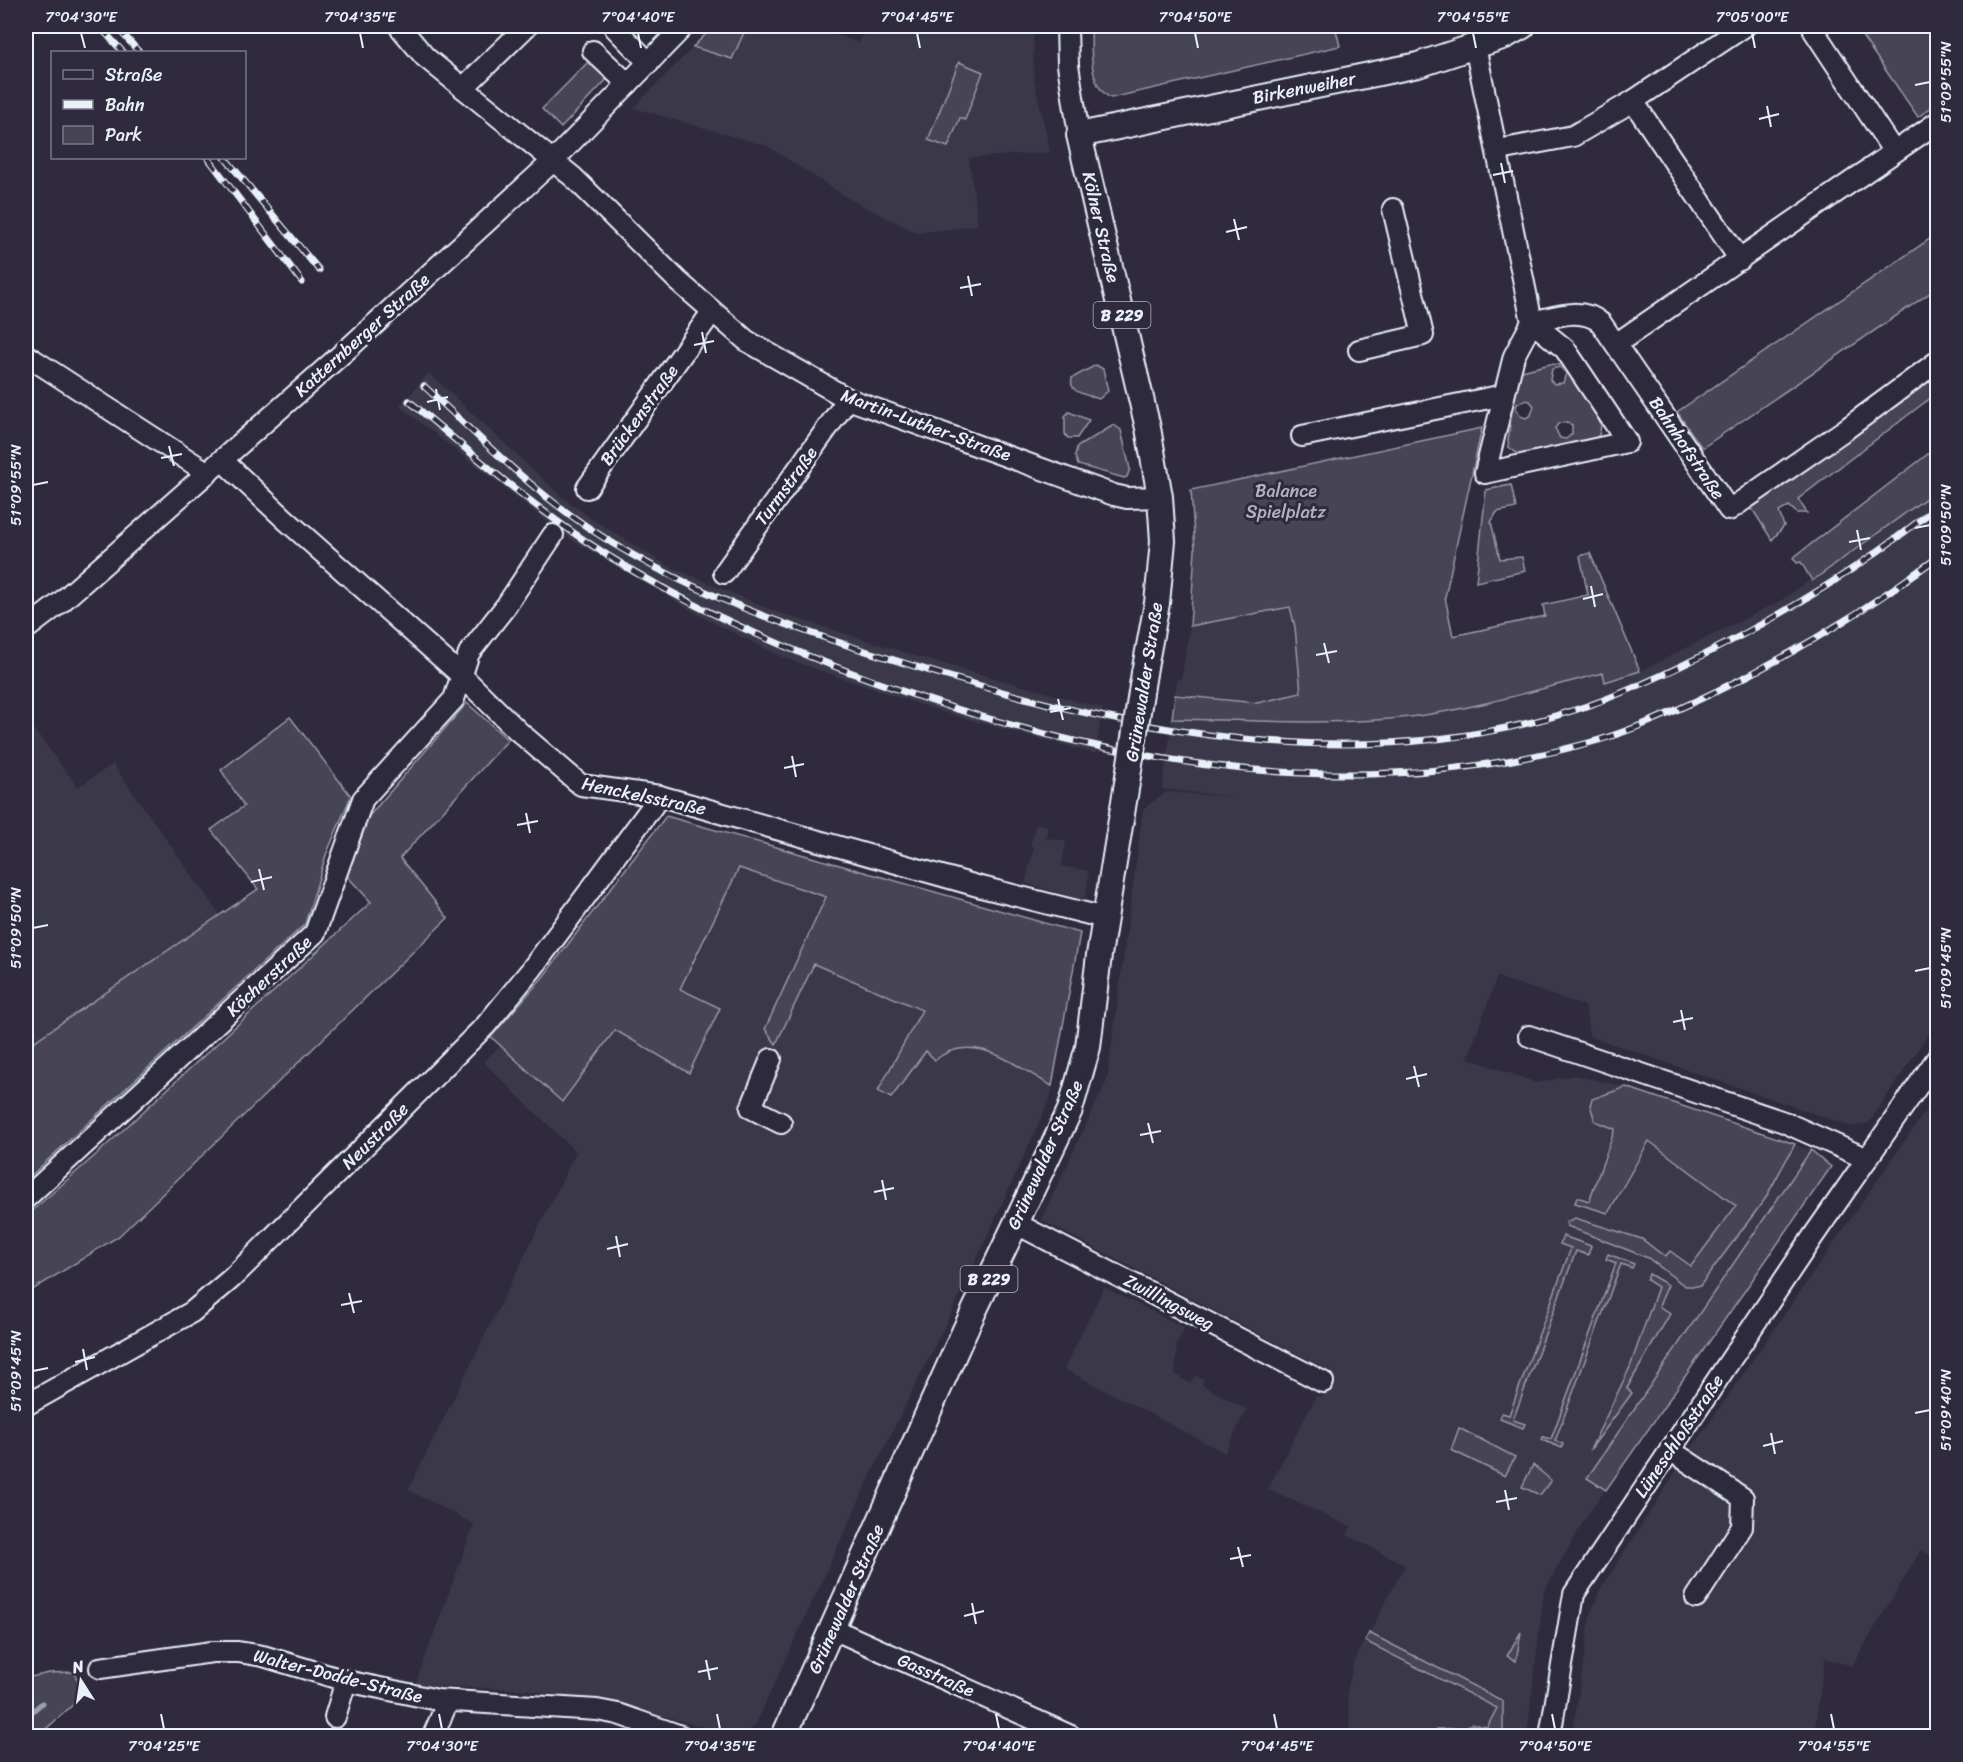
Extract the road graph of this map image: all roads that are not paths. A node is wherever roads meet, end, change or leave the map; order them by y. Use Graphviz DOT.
graph roads {
  1 [pos="399,26"];
  2 [pos="527,26"];
  3 [pos="682,26"];
  4 [pos="1067,26"];
  5 [pos="1523,26"];
  6 [pos="1745,26"];
  7 [pos="1814,31"];
  8 [pos="609,37"];
  9 [pos="1475,46"];
  10 [pos="642,70"];
  11 [pos="463,88"];
  12 [pos="1633,101"];
  13 [pos="1938,122"];
  14 [pos="1079,135"];
  15 [pos="1499,150"];
  16 [pos="1894,152"];
  17 [pos="553,161"];
  18 [pos="1394,209"];
  19 [pos="1740,260"];
  20 [pos="712,312"];
  21 [pos="1532,322"];
  22 [pos="1616,344"];
  23 [pos="1359,350"];
  24 [pos="26,355"];
  25 [pos="1938,360"];
  26 [pos="1504,394"];
  27 [pos="848,399"];
  28 [pos="1302,436"];
  29 [pos="215,466"];
  30 [pos="587,488"];
  31 [pos="1160,497"];
  32 [pos="553,536"];
  33 [pos="724,573"];
  34 [pos="26,629"];
  35 [pos="461,675"];
  36 [pos="660,796"];
  37 [pos="1105,918"];
  38 [pos="1529,1036"];
  39 [pos="1938,1057"];
  40 [pos="771,1059"];
  41 [pos="781,1123"];
  42 [pos="1867,1159"];
  43 [pos="26,1198"];
  44 [pos="1015,1223"];
  45 [pos="1323,1382"];
  46 [pos="26,1405"];
  47 [pos="1670,1450"];
  48 [pos="1696,1598"];
  49 [pos="833,1629"];
  50 [pos="100,1668"];
  51 [pos="346,1681"];
  52 [pos="448,1701"];
  53 [pos="335,1717"];
  54 [pos="433,1737"];
  55 [pos="681,1737"];
  56 [pos="784,1737"];
  57 [pos="1071,1737"];
  58 [pos="1550,1737"];
  1 -- 11 [label="street, Martin-Luther-Straße"];
  2 -- 11 [label="street"];
  3 -- 10 [label="street, Katternberger Straße"];
  4 -- 14 [label="street, Kölner Straße"];
  5 -- 9 [label="main road, Birkenweiher"];
  6 -- 12 [label="street"];
  7 -- 16 [label="street"];
  8 -- 10 [label="street"];
  8 -- 10 [label="street"];
  9 -- 14 [label="main road, Birkenweiher"];
  9 -- 15 [label="street"];
  10 -- 17 [label="street, Katternberger Straße"];
  11 -- 17 [label="street, Martin-Luther-Straße"];
  12 -- 15 [label="street"];
  12 -- 19 [label="street"];
  13 -- 16 [label="street"];
  14 -- 31 [label="main road, Kölner Straße / B 229"];
  15 -- 21 [label="street"];
  16 -- 19 [label="street"];
  17 -- 20 [label="street, Martin-Luther-Straße"];
  17 -- 29 [label="street, Katternberger Straße"];
  18 -- 23 [label="street"];
  19 -- 22 [label="street"];
  20 -- 27 [label="street, Martin-Luther-Straße"];
  20 -- 30 [label="street, Brückenstraße"];
  21 -- 22 [label="street, Bahnhofstraße"];
  21 -- 26 [label="street"];
  21 -- 26 [label="street"];
  22 -- 25 [label="street, Bahnhofstraße"];
  24 -- 29 [label="street, Henckelsstraße"];
  26 -- 28 [label="street"];
  27 -- 31 [label="street, Martin-Luther-Straße"];
  27 -- 33 [label="street, Turmstraße"];
  29 -- 34 [label="street, Katternberger Straße"];
  29 -- 35 [label="street, Henckelsstraße"];
  31 -- 37 [label="main road, Grünewalder Straße / B 229, bridge"];
  32 -- 35 [label="street"];
  35 -- 36 [label="street, Henckelsstraße"];
  35 -- 43 [label="street, Köcherstraße"];
  36 -- 37 [label="street, Henckelsstraße"];
  36 -- 46 [label="street, Neustraße"];
  37 -- 44 [label="main road, Grünewalder Straße / B 229"];
  38 -- 42 [label="street"];
  39 -- 42 [label="street, Lüneschloßstraße"];
  40 -- 41 [label="street"];
  42 -- 47 [label="street, Lüneschloßstraße"];
  44 -- 45 [label="street, Zwillingsweg"];
  44 -- 49 [label="main road, Grünewalder Straße / B 229"];
  47 -- 48 [label="street"];
  47 -- 58 [label="street, Lüneschloßstraße"];
  49 -- 56 [label="main road, Grünewalder Straße / B 229"];
  49 -- 57 [label="street, Gasstraße"];
  50 -- 51 [label="street, Walter-Dodde-Straße"];
  51 -- 52 [label="street, Walter-Dodde-Straße"];
  51 -- 53 [label="street"];
  52 -- 54 [label="street"];
  52 -- 55 [label="street, Walter-Dodde-Straße"];
}
